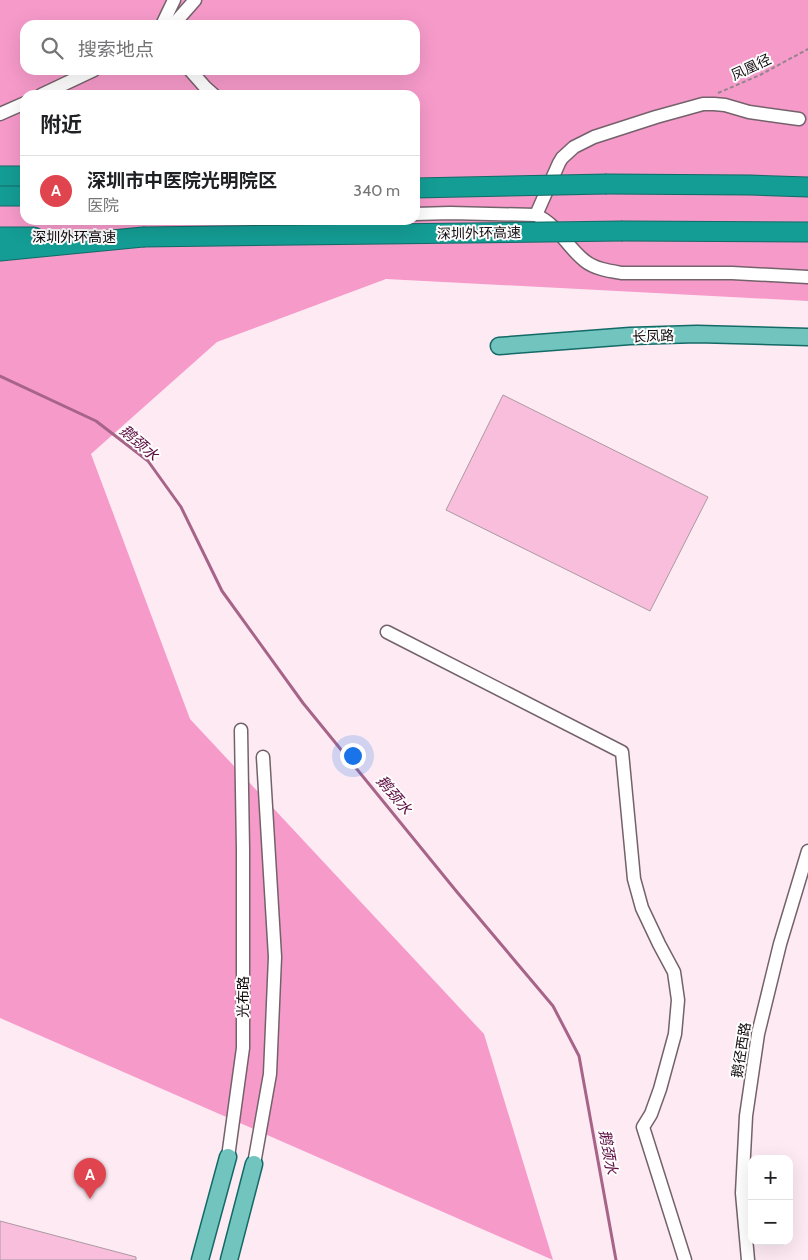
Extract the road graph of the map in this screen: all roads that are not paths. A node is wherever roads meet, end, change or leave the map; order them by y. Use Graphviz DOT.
graph roads {
  1 [pos="174,0"];
  2 [pos="195,0"];
  3 [pos="164,20"];
  4 [pos="178,20"];
  5 [pos="83,75"];
  6 [pos="195,75"];
  7 [pos="52,90"];
  8 [pos="209,90"];
  9 [pos="20,105"];
  10 [pos="0,114"];
  11 [pos="799,119"];
  12 [pos="0,176"];
  13 [pos="20,176"];
  14 [pos="808,187"];
  15 [pos="420,188"];
  16 [pos="0,196"];
  17 [pos="20,196"];
  18 [pos="420,214"];
  19 [pos="536,215"];
  20 [pos="808,232"];
  21 [pos="0,237"];
  22 [pos="143,237"];
  23 [pos="0,251"];
  24 [pos="808,277"];
  25 [pos="808,337"];
  26 [pos="808,346"];
  27 [pos="387,632"];
  28 [pos="241,730"];
  29 [pos="263,757"];
  30 [pos="808,851"];
  31 [pos="228,1157"];
  32 [pos="254,1164"];
  33 [pos="200,1260"];
  34 [pos="229,1260"];
  35 [pos="685,1260"];
  36 [pos="748,1260"];
  1 -- 3 [label="street"];
  2 -- 4 [label="street"];
  5 -- 7 [label="street"];
  6 -- 8 [label="street"];
  9 -- 10 [label="street"];
  11 -- 19 [label="street"];
  12 -- 13 [label="highway"];
  14 -- 15 [label="highway, bridge"];
  16 -- 17 [label="highway"];
  18 -- 19 [label="street"];
  19 -- 24 [label="street"];
  20 -- 22 [label="highway, 深圳外环高速, bridge"];
  21 -- 22 [label="highway, 深圳外环高速"];
  22 -- 23 [label="highway"];
  25 -- 26 [label="main road, 长凤路"];
  27 -- 35 [label="street"];
  28 -- 31 [label="street, 光布路"];
  29 -- 32 [label="street"];
  30 -- 36 [label="street, 鹅径西路"];
  31 -- 33 [label="main road, 光布路"];
  32 -- 34 [label="main road"];
}
